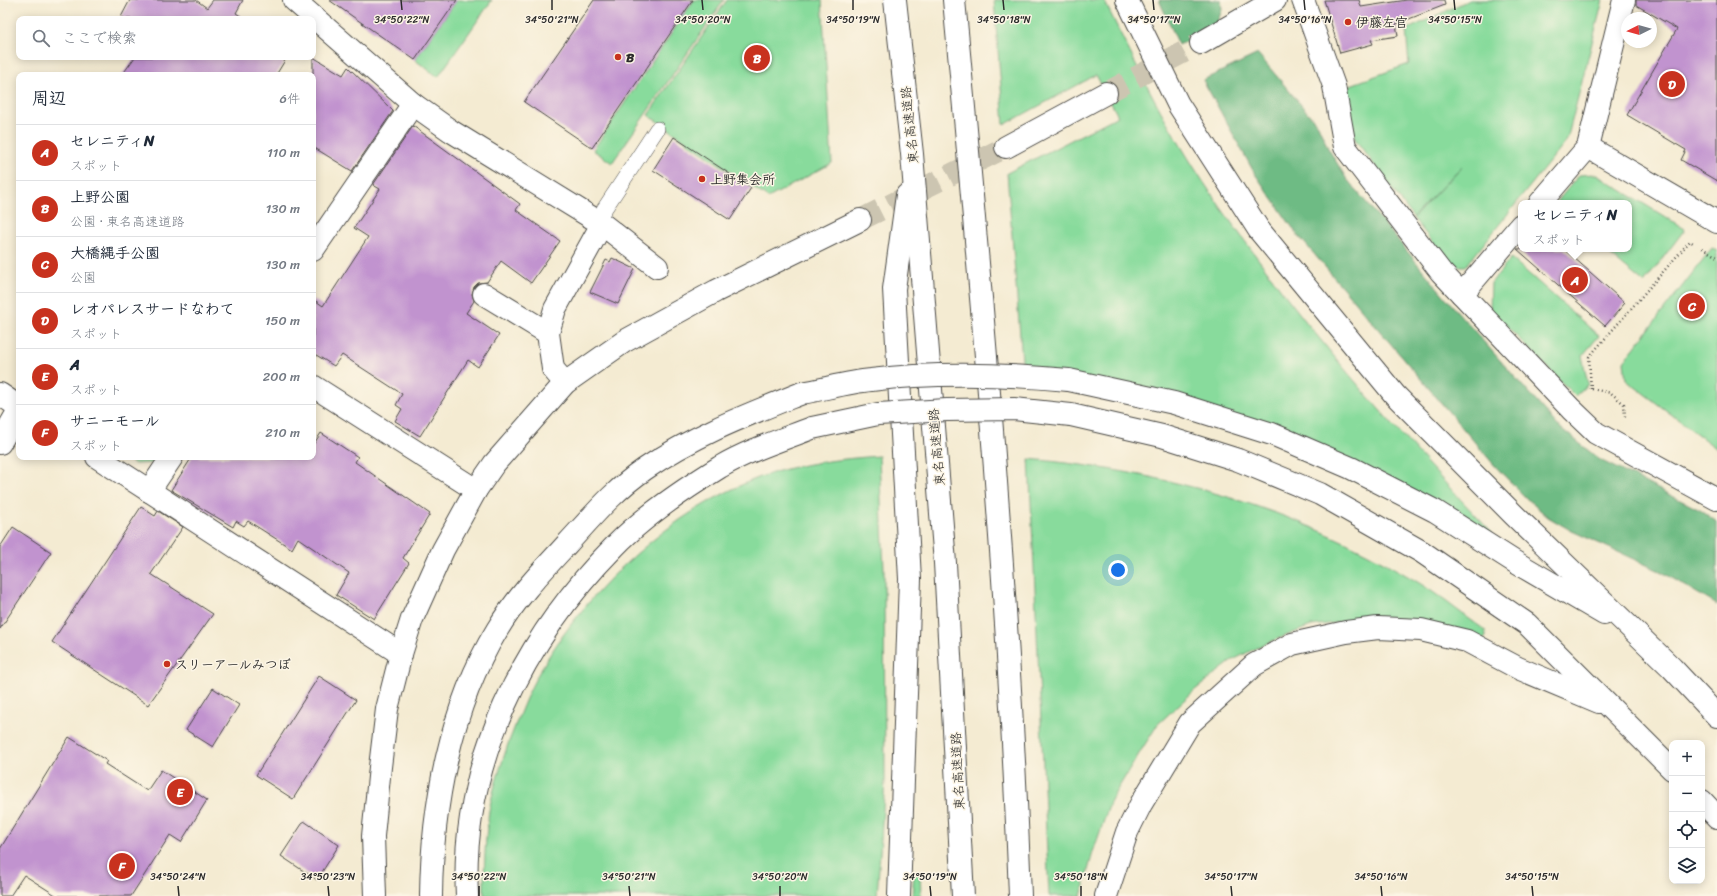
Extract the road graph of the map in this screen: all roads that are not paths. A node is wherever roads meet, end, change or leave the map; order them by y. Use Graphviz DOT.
graph roads {
  1 [pos="294,0"];
  2 [pos="896,0"];
  3 [pos="954,0"];
  4 [pos="1127,0"];
  5 [pos="1275,0"];
  6 [pos="1303,0"];
  7 [pos="1624,0"];
  8 [pos="1249,6"];
  9 [pos="312,16"];
  10 [pos="316,19"];
  11 [pos="1201,43"];
  12 [pos="1106,93"];
  13 [pos="413,104"];
  14 [pos="657,129"];
  15 [pos="1006,147"];
  16 [pos="1588,147"];
  17 [pos="912,154"];
  18 [pos="1543,200"];
  19 [pos="860,220"];
  20 [pos="600,222"];
  21 [pos="1717,222"];
  22 [pos="1518,229"];
  23 [pos="316,246"];
  24 [pos="657,267"];
  25 [pos="484,294"];
  26 [pos="1462,294"];
  27 [pos="548,333"];
  28 [pos="565,383"];
  29 [pos="316,388"];
  30 [pos="0,394"];
  31 [pos="16,405"];
  32 [pos="16,415"];
  33 [pos="0,443"];
  34 [pos="102,460"];
  35 [pos="170,460"];
  36 [pos="476,490"];
  37 [pos="149,491"];
  38 [pos="1717,499"];
  39 [pos="1634,632"];
  40 [pos="401,654"];
  41 [pos="1609,706"];
  42 [pos="1717,716"];
  43 [pos="1669,766"];
  44 [pos="1705,804"];
  45 [pos="1717,817"];
  46 [pos="375,896"];
  47 [pos="431,896"];
  48 [pos="467,896"];
  49 [pos="899,896"];
  50 [pos="963,896"];
  51 [pos="1020,896"];
  52 [pos="1106,896"];
  1 -- 9 [label="main road"];
  2 -- 17 [label="main road, 東名高速道路"];
  3 -- 51 [label="main road"];
  4 -- 39 [label="main road"];
  5 -- 8 [label="main road"];
  6 -- 26 [label="main road"];
  7 -- 16 [label="main road"];
  8 -- 11 [label="main road"];
  10 -- 13 [label="main road"];
  12 -- 15 [label="main road"];
  13 -- 20 [label="main road"];
  13 -- 23 [label="main road"];
  14 -- 20 [label="lane"];
  16 -- 18 [label="main road"];
  16 -- 21 [label="main road"];
  17 -- 49 [label="main road"];
  17 -- 50 [label="main road, 東名高速道路"];
  19 -- 28 [label="main road"];
  20 -- 24 [label="main road"];
  20 -- 27 [label="main road"];
  22 -- 26 [label="main road"];
  25 -- 27 [label="main road"];
  26 -- 38 [label="main road"];
  27 -- 28 [label="main road"];
  28 -- 36 [label="main road"];
  29 -- 36 [label="main road"];
  30 -- 31 [label="main road"];
  32 -- 33 [label="main road"];
  34 -- 37 [label="main road"];
  35 -- 37 [label="main road"];
  36 -- 40 [label="main road"];
  37 -- 40 [label="main road"];
  39 -- 42 [label="main road"];
  39 -- 47 [label="main road, bridge"];
  40 -- 46 [label="main road"];
  41 -- 43 [label="main road"];
  41 -- 48 [label="main road, bridge"];
  41 -- 52 [label="main road"];
  44 -- 45 [label="main road"];
}
